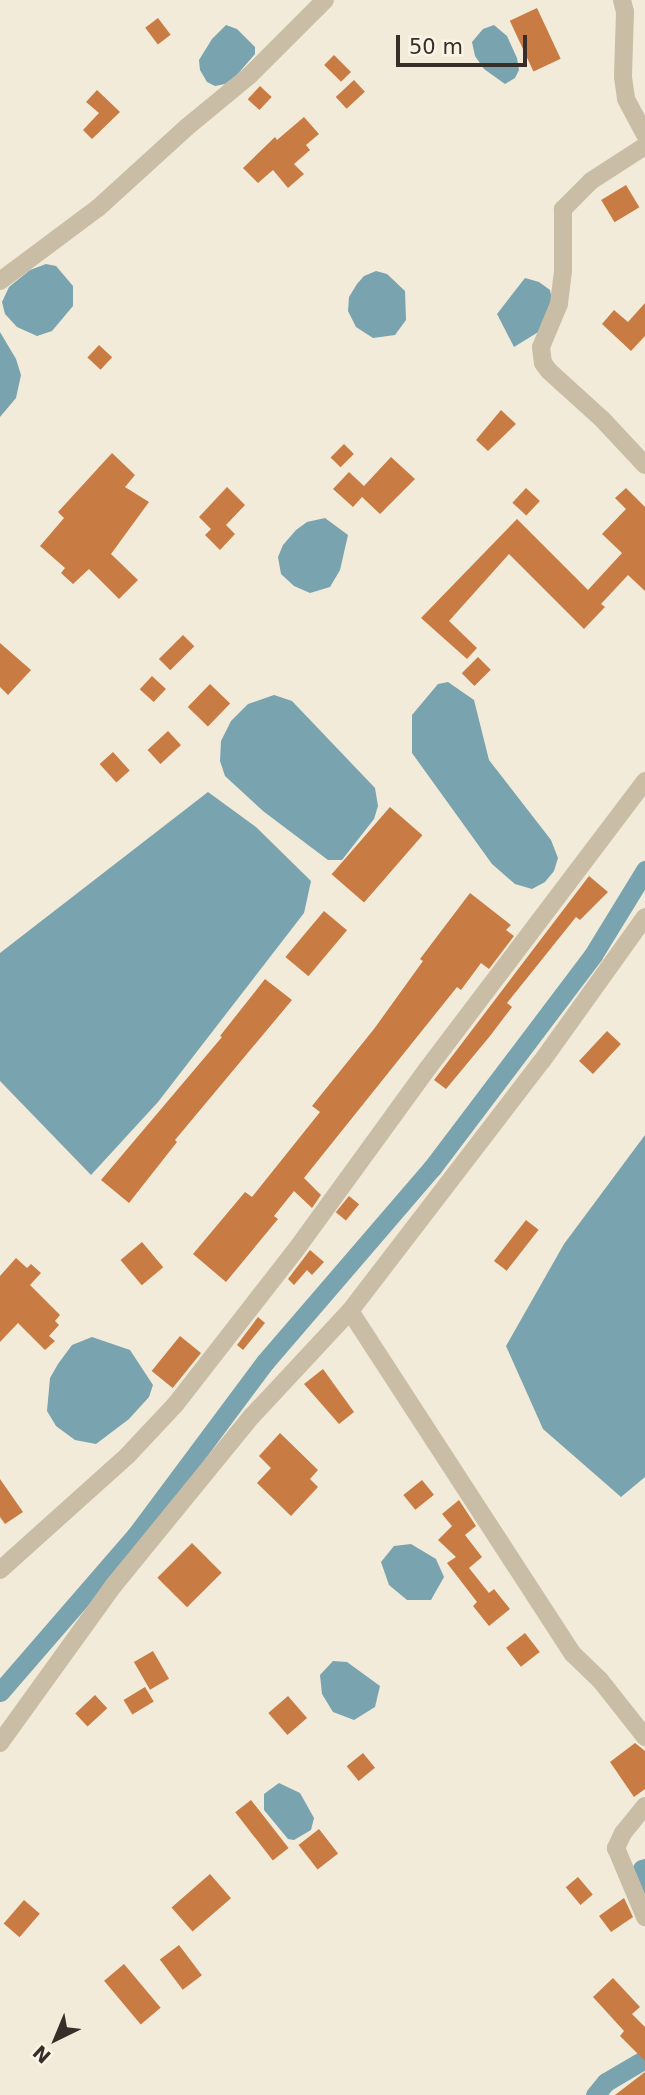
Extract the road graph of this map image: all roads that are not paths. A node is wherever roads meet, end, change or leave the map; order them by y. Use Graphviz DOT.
graph roads {
  1 [pos="325,0"];
  2 [pos="622,0"];
  3 [pos="645,134"];
  4 [pos="645,146"];
  5 [pos="0,281"];
  6 [pos="645,465"];
  7 [pos="645,781"];
  8 [pos="645,917"];
  9 [pos="350,1311"];
  10 [pos="0,1570"];
  11 [pos="645,1737"];
  12 [pos="0,1744"];
  13 [pos="645,1806"];
  14 [pos="645,1917"];
  1 -- 5 [label="street"];
  2 -- 3 [label="street"];
  4 -- 6 [label="street"];
  7 -- 10 [label="street"];
  8 -- 9 [label="street"];
  9 -- 11 [label="street"];
  9 -- 12 [label="street"];
  13 -- 14 [label="street"];
}
